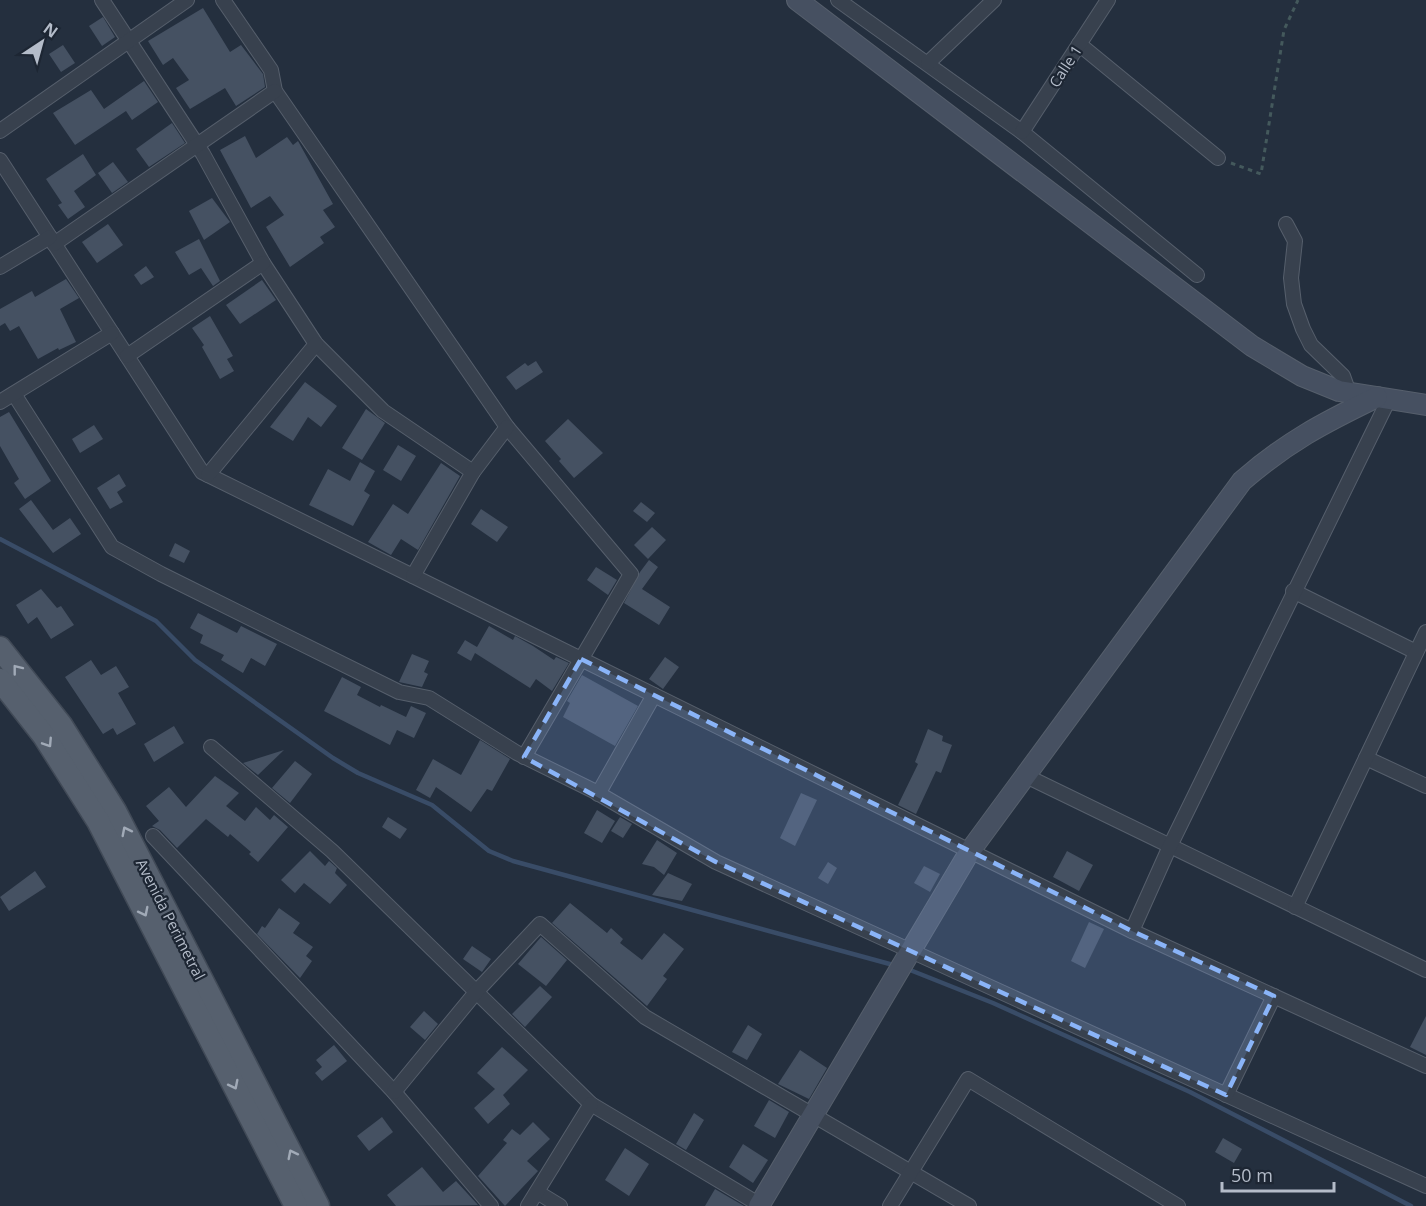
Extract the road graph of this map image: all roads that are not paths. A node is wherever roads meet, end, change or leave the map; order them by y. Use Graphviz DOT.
graph roads {
  1 [pos="102,0"];
  2 [pos="187,0"];
  3 [pos="223,0"];
  4 [pos="797,0"];
  5 [pos="838,0"];
  6 [pos="994,0"];
  7 [pos="1107,1"];
  8 [pos="128,41"];
  9 [pos="1079,44"];
  10 [pos="928,63"];
  11 [pos="275,91"];
  12 [pos="0,131"];
  13 [pos="1022,132"];
  14 [pos="198,146"];
  15 [pos="1218,158"];
  16 [pos="0,160"];
  17 [pos="1286,224"];
  18 [pos="52,240"];
  19 [pos="263,263"];
  20 [pos="0,267"];
  21 [pos="1197,275"];
  22 [pos="112,333"];
  23 [pos="316,344"];
  24 [pos="127,356"];
  25 [pos="1349,393"];
  26 [pos="14,394"];
  27 [pos="1383,398"];
  28 [pos="0,402"];
  29 [pos="1426,405"];
  30 [pos="507,427"];
  31 [pos="473,472"];
  32 [pos="208,475"];
  33 [pos="413,576"];
  34 [pos="1294,592"];
  35 [pos="1426,633"];
  36 [pos="0,648"];
  37 [pos="1416,651"];
  38 [pos="580,659"];
  39 [pos="0,680"];
  40 [pos="654,695"];
  41 [pos="211,747"];
  42 [pos="524,757"];
  43 [pos="1366,758"];
  44 [pos="1024,775"];
  45 [pos="1426,786"];
  46 [pos="598,794"];
  47 [pos="153,836"];
  48 [pos="1170,846"];
  49 [pos="969,851"];
  50 [pos="1295,907"];
  51 [pos="1132,931"];
  52 [pos="904,964"];
  53 [pos="1426,970"];
  54 [pos="477,991"];
  55 [pos="1274,996"];
  56 [pos="1426,1066"];
  57 [pos="394,1092"];
  58 [pos="1226,1095"];
  59 [pos="591,1104"];
  60 [pos="814,1113"];
  61 [pos="911,1172"];
  62 [pos="1426,1186"];
  63 [pos="537,1192"];
  64 [pos="1172,1204"];
  65 [pos="759,1205"];
  66 [pos="296,1206"];
  67 [pos="318,1206"];
  68 [pos="491,1206"];
  69 [pos="528,1206"];
  70 [pos="560,1206"];
  71 [pos="890,1206"];
  72 [pos="969,1206"];
  1 -- 8 [label="street"];
  2 -- 8 [label="street"];
  3 -- 11 [label="street"];
  4 -- 25 [label="street"];
  5 -- 10 [label="street"];
  6 -- 10 [label="street"];
  7 -- 9 [label="street, Calle 1"];
  8 -- 12 [label="street"];
  8 -- 14 [label="street"];
  9 -- 13 [label="street, Calle 1"];
  9 -- 15 [label="street"];
  10 -- 13 [label="street"];
  11 -- 14 [label="street"];
  11 -- 30 [label="street"];
  13 -- 21 [label="street"];
  14 -- 18 [label="street"];
  14 -- 19 [label="street"];
  16 -- 18 [label="street"];
  17 -- 25 [label="street"];
  18 -- 20 [label="street"];
  18 -- 22 [label="street"];
  19 -- 23 [label="street"];
  19 -- 24 [label="street"];
  22 -- 24 [label="street"];
  22 -- 26 [label="street"];
  23 -- 31 [label="street"];
  23 -- 32 [label="street"];
  24 -- 32 [label="street"];
  25 -- 27 [label="street"];
  26 -- 28 [label="street"];
  26 -- 42 [label="street"];
  27 -- 29 [label="street"];
  27 -- 34 [label="street"];
  27 -- 44 [label="street"];
  30 -- 31 [label="street"];
  30 -- 38 [label="street"];
  31 -- 33 [label="street"];
  32 -- 33 [label="street"];
  33 -- 38 [label="street"];
  34 -- 37 [label="street"];
  34 -- 48 [label="street"];
  35 -- 37 [label="street"];
  67 -- 36 [label="main road, Avenida Perimetral, one-way"];
  37 -- 43 [label="street"];
  38 -- 40 [label="street"];
  38 -- 42 [label="street"];
  39 -- 66 [label="main road, Avenida Perimetral, one-way"];
  40 -- 46 [label="street"];
  40 -- 49 [label="street"];
  41 -- 54 [label="street"];
  42 -- 46 [label="street"];
  43 -- 45 [label="street"];
  43 -- 50 [label="street"];
  44 -- 48 [label="street"];
  44 -- 49 [label="street"];
  46 -- 52 [label="street"];
  47 -- 57 [label="street"];
  48 -- 50 [label="street"];
  48 -- 51 [label="street"];
  49 -- 51 [label="street"];
  49 -- 52 [label="street"];
  50 -- 53 [label="street"];
  51 -- 55 [label="street"];
  52 -- 58 [label="street"];
  52 -- 60 [label="street"];
  54 -- 57 [label="street"];
  54 -- 59 [label="street"];
  54 -- 60 [label="street"];
  55 -- 56 [label="street"];
  55 -- 58 [label="street"];
  57 -- 68 [label="street"];
  58 -- 62 [label="street"];
  59 -- 63 [label="street"];
  59 -- 65 [label="street"];
  60 -- 61 [label="street"];
  60 -- 65 [label="street"];
  61 -- 64 [label="street"];
  61 -- 71 [label="street"];
  61 -- 72 [label="street"];
  63 -- 69 [label="street"];
  63 -- 70 [label="street"];
}
